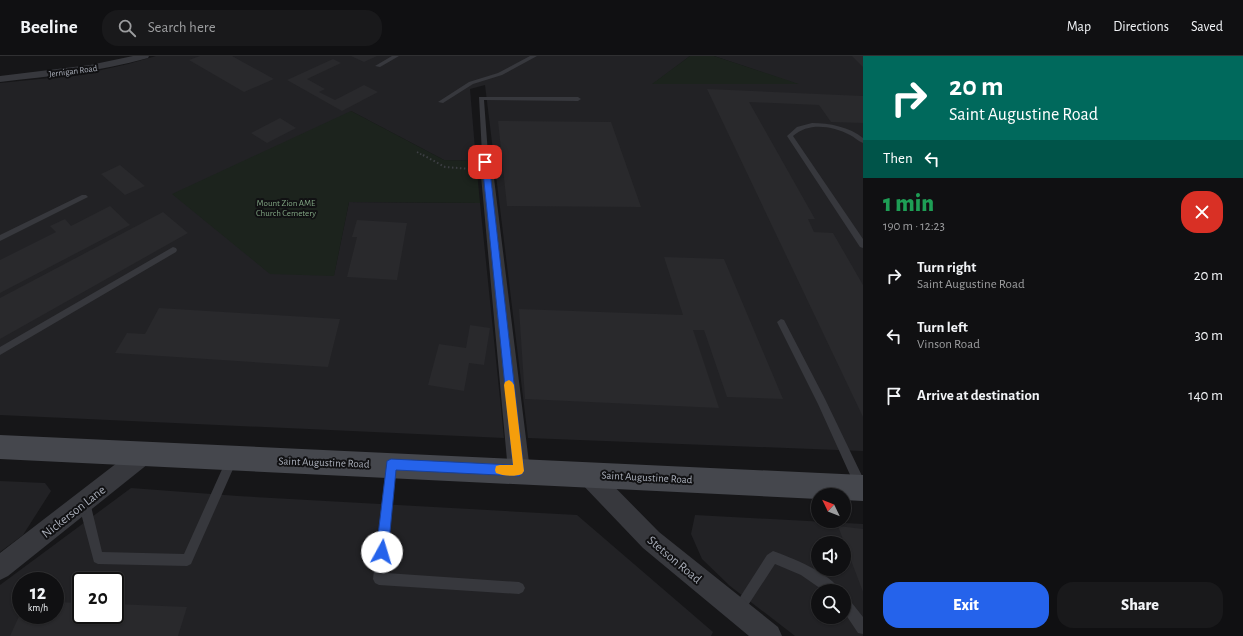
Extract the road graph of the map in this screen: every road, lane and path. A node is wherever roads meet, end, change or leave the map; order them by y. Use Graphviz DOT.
graph roads {
  1 [pos="144,56"];
  2 [pos="396,56"];
  3 [pos="534,56"];
  4 [pos="378,66"];
  5 [pos="0,79"];
  6 [pos="578,99"];
  7 [pos="441,102"];
  8 [pos="863,141"];
  9 [pos="417,152"];
  10 [pos="485,162"];
  11 [pos="84,197"];
  12 [pos="0,238"];
  13 [pos="863,245"];
  14 [pos="173,250"];
  15 [pos="781,322"];
  16 [pos="0,351"];
  17 [pos="0,447"];
  18 [pos="146,453"];
  19 [pos="233,458"];
  20 [pos="391,464"];
  21 [pos="519,471"];
  22 [pos="587,474"];
  23 [pos="862,488"];
  24 [pos="84,502"];
  25 [pos="0,568"];
  26 [pos="826,584"];
  27 [pos="519,588"];
  28 [pos="738,610"];
  29 [pos="851,612"];
  30 [pos="863,628"];
  31 [pos="769,636"];
  1 -- 5 [label="street, Jernigan Road"];
  2 -- 4 [label="lane"];
  3 -- 7 [label="lane"];
  6 -- 10 [label="lane"];
  8 -- 13 [label="lane"];
  9 -- 10 [label="path"];
  10 -- 21 [label="street"];
  11 -- 12 [label="lane"];
  14 -- 16 [label="lane"];
  15 -- 23 [label="lane"];
  17 -- 18 [label="main road, Saint Augustine Road"];
  18 -- 19 [label="main road, Saint Augustine Road"];
  18 -- 24 [label="street, Nickerson Lane"];
  19 -- 20 [label="main road, Saint Augustine Road"];
  19 -- 24 [label="lane"];
  20 -- 21 [label="main road, Saint Augustine Road"];
  20 -- 27 [label="lane"];
  21 -- 22 [label="main road, Saint Augustine Road"];
  22 -- 23 [label="main road, Saint Augustine Road"];
  22 -- 28 [label="street, Stetson Road"];
  24 -- 25 [label="street, Nickerson Lane"];
  26 -- 28 [label="lane"];
  28 -- 31 [label="street, Stetson Road"];
  29 -- 30 [label="lane"];
}
